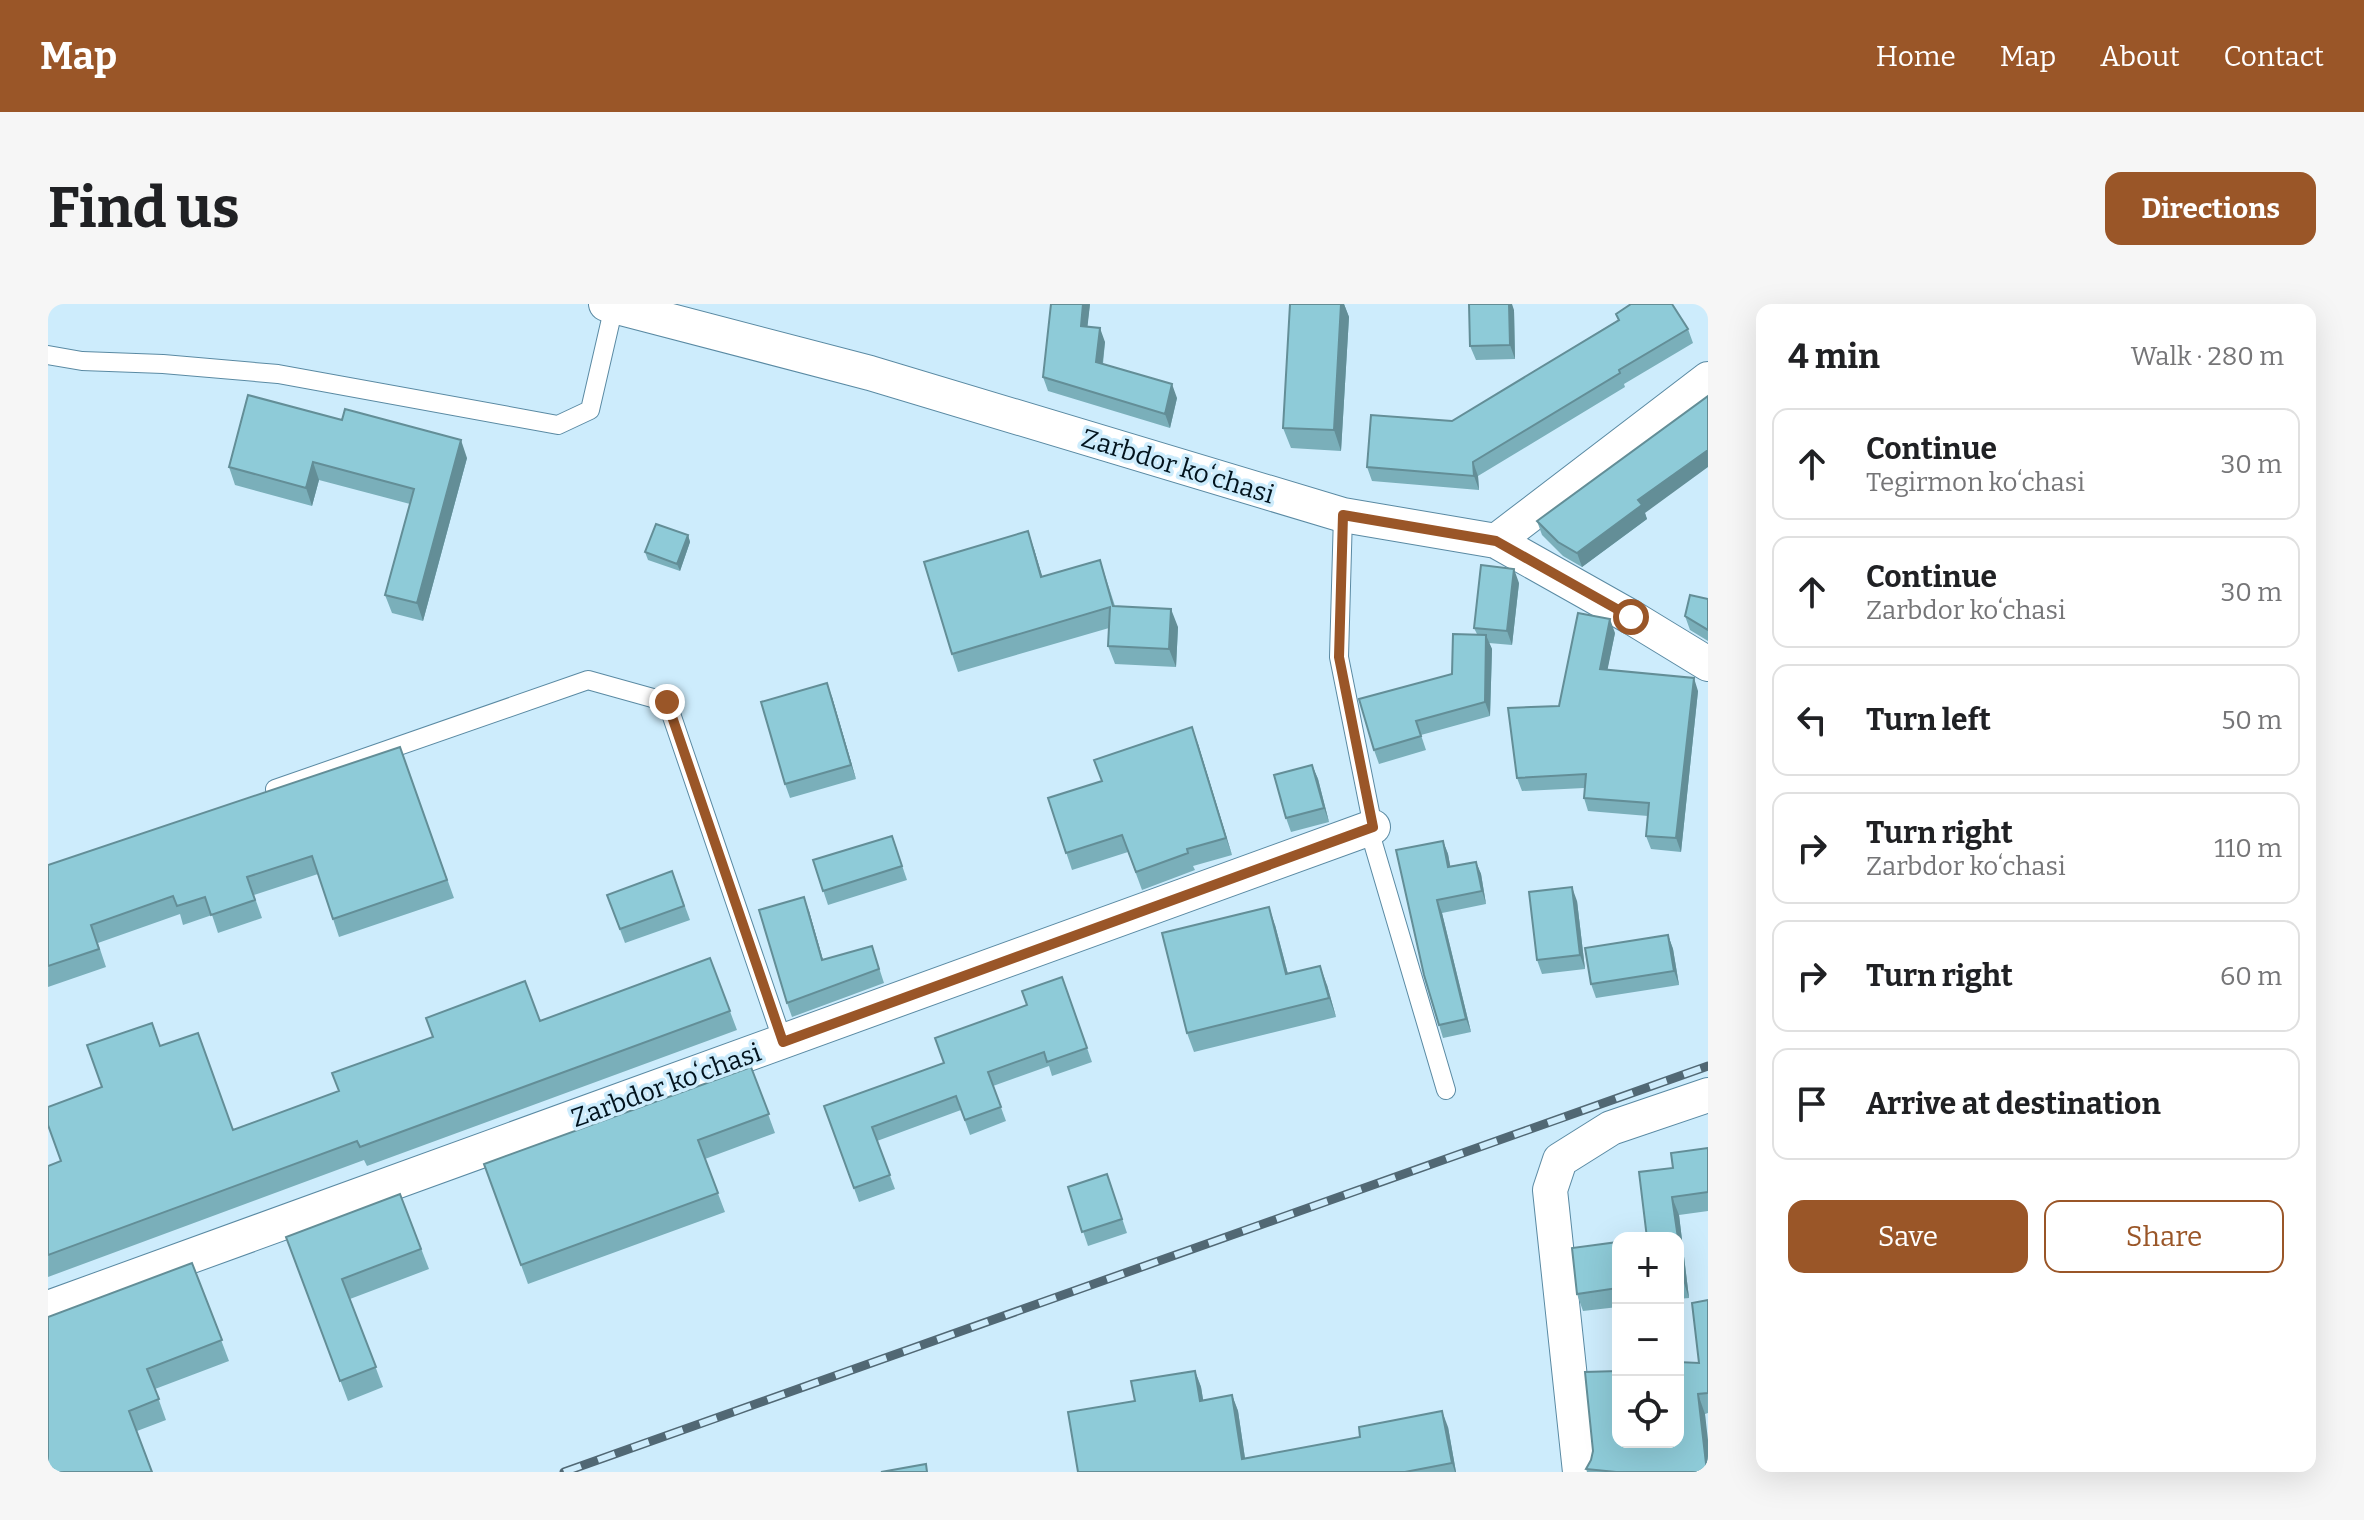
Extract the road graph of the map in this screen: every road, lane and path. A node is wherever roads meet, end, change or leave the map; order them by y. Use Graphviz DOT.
graph roads {
  1 [pos="610,305"];
  2 [pos="48,355"];
  3 [pos="1708,379"];
  4 [pos="1343,515"];
  5 [pos="1496,541"];
  6 [pos="1708,664"];
  7 [pos="258,795"];
  8 [pos="1373,827"];
  9 [pos="783,1042"];
  10 [pos="1446,1090"];
  11 [pos="1708,1095"];
  12 [pos="48,1308"];
  13 [pos="1580,1472"];
  1 -- 2 [label="lane"];
  1 -- 4 [label="street, Zarbdor koʻchasi"];
  3 -- 5 [label="street"];
  4 -- 5 [label="street, Zarbdor koʻchasi"];
  4 -- 8 [label="lane"];
  5 -- 6 [label="street, Zarbdor koʻchasi"];
  7 -- 9 [label="lane"];
  8 -- 9 [label="street, Zarbdor koʻchasi"];
  8 -- 10 [label="lane"];
  9 -- 12 [label="street, Zarbdor koʻchasi"];
  11 -- 13 [label="street"];
}
